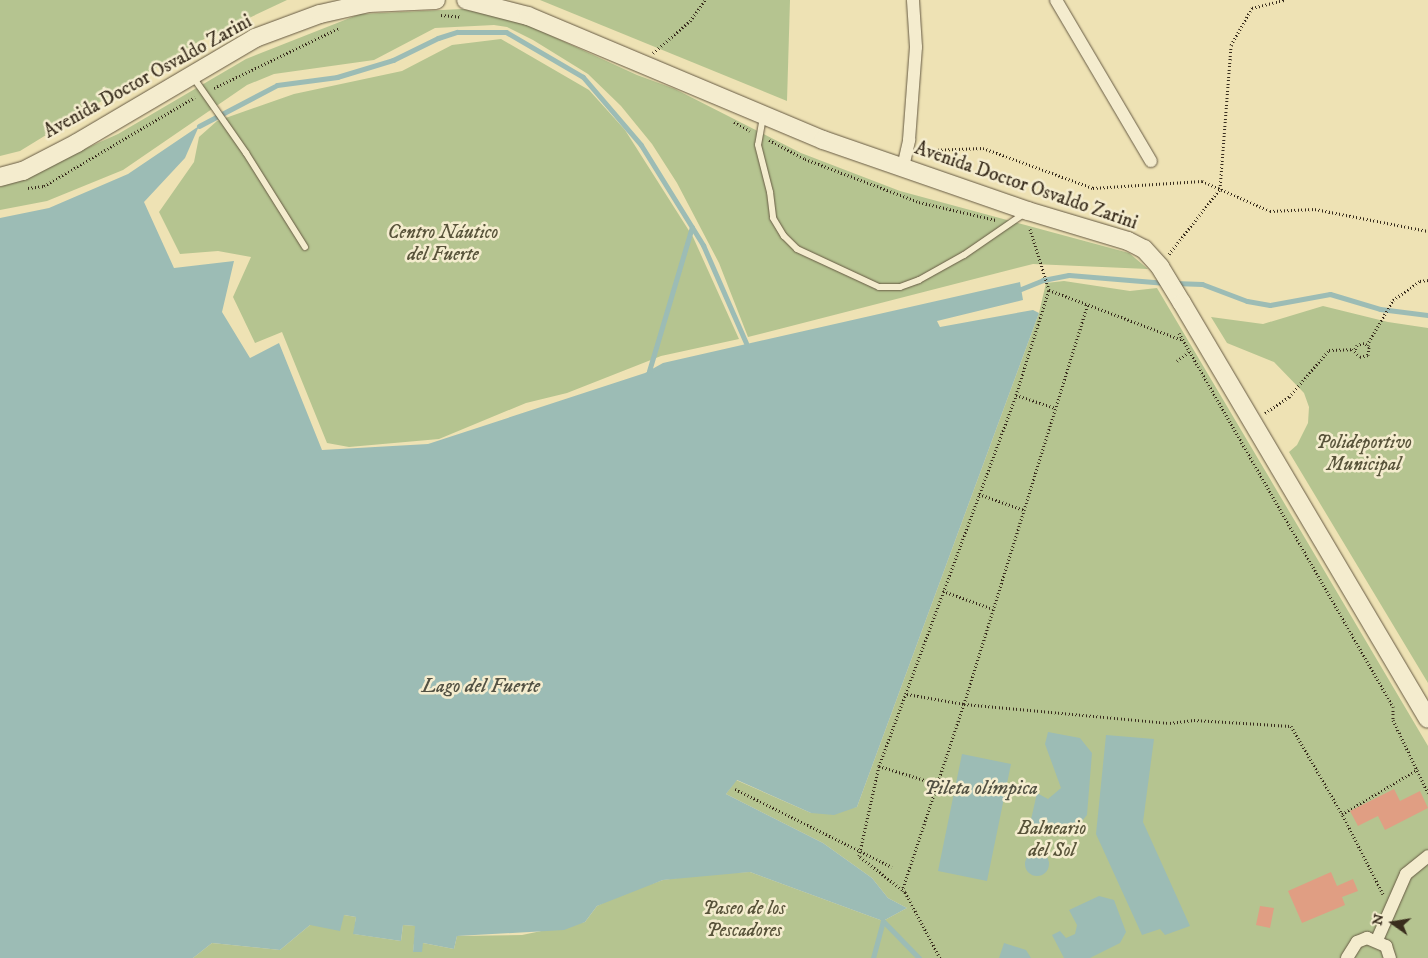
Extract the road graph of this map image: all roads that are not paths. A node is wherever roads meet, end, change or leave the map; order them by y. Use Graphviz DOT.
graph roads {
  1 [pos="466,0"];
  2 [pos="913,0"];
  3 [pos="1056,0"];
  4 [pos="436,7"];
  5 [pos="193,77"];
  6 [pos="763,117"];
  7 [pos="1151,161"];
  8 [pos="903,167"];
  9 [pos="0,177"];
  10 [pos="1028,210"];
  11 [pos="305,247"];
  12 [pos="1428,719"];
  13 [pos="1428,856"];
  14 [pos="1377,940"];
  15 [pos="1347,958"];
  16 [pos="1390,958"];
  1 -- 6 [label="main road, Avenida Doctor Osvaldo Zarini"];
  2 -- 8 [label="street"];
  3 -- 7 [label="street"];
  4 -- 5 [label="main road, Avenida Doctor Osvaldo Zarini"];
  5 -- 9 [label="main road, Avenida Doctor Osvaldo Zarini"];
  5 -- 11 [label="lane"];
  6 -- 8 [label="main road, Avenida Doctor Osvaldo Zarini"];
  6 -- 10 [label="lane"];
  8 -- 10 [label="main road, Avenida Doctor Osvaldo Zarini"];
  10 -- 12 [label="main road, Avenida Doctor Osvaldo Zarini"];
  13 -- 14 [label="street"];
  14 -- 15 [label="street"];
  14 -- 16 [label="street"];
}
